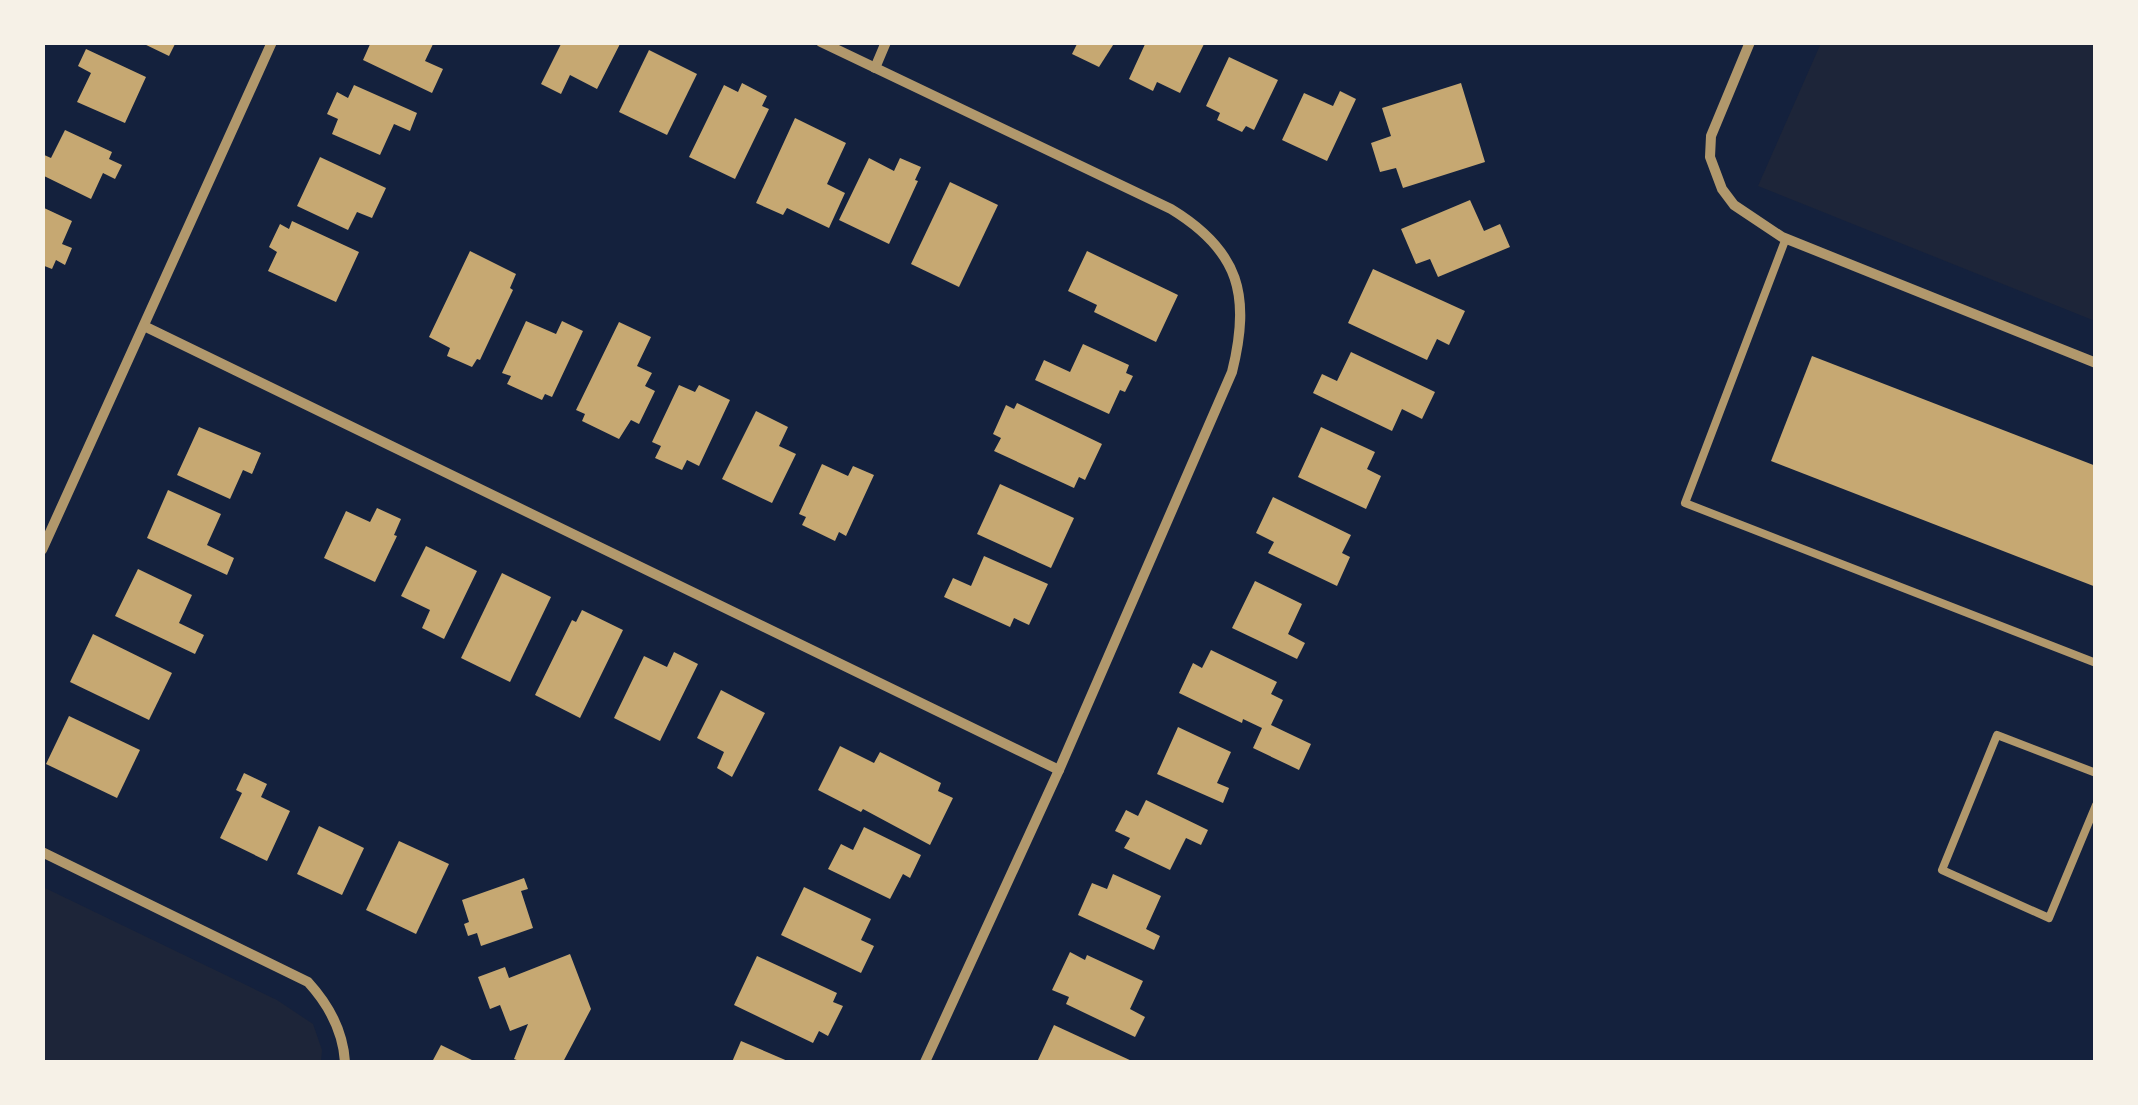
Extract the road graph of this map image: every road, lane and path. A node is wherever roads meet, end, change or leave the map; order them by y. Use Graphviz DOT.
graph roads {
  1 [pos="272,42"];
  2 [pos="821,42"];
  3 [pos="886,42"];
  4 [pos="1750,42"];
  5 [pos="875,68"];
  6 [pos="1786,238"];
  7 [pos="144,326"];
  8 [pos="2096,362"];
  9 [pos="42,550"];
  10 [pos="2096,663"];
  11 [pos="1059,770"];
  12 [pos="2096,774"];
  13 [pos="2096,805"];
  14 [pos="42,852"];
  15 [pos="345,1062"];
  16 [pos="925,1062"];
  1 -- 7 [label="street"];
  2 -- 5 [label="street"];
  3 -- 5 [label="street"];
  4 -- 6 [label="street"];
  5 -- 11 [label="street"];
  6 -- 8 [label="street"];
  6 -- 10 [label="lane"];
  7 -- 9 [label="street"];
  7 -- 11 [label="street"];
  11 -- 16 [label="street"];
  12 -- 13 [label="lane"];
  14 -- 15 [label="street"];
}
